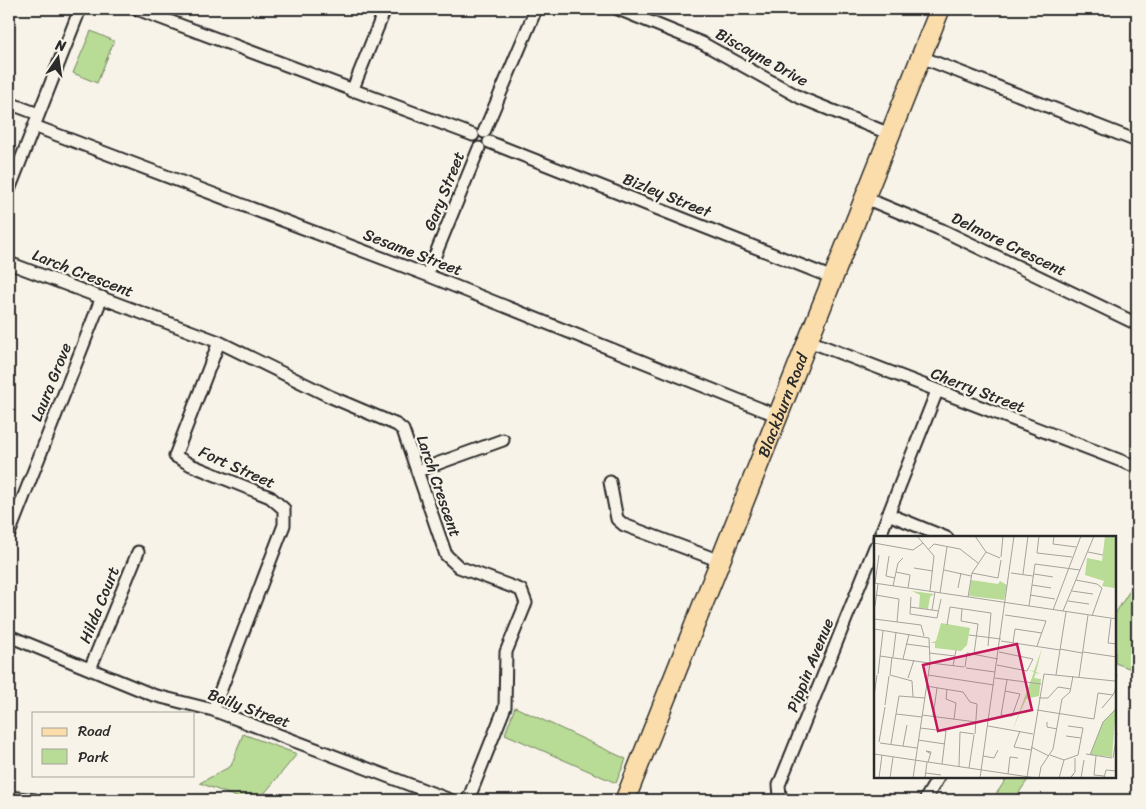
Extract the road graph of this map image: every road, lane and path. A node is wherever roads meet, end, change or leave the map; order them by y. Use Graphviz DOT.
graph roads {
  1 [pos="80,9"];
  2 [pos="138,9"];
  3 [pos="385,9"];
  4 [pos="536,9"];
  5 [pos="618,9"];
  6 [pos="940,9"];
  7 [pos="921,57"];
  8 [pos="352,90"];
  9 [pos="9,103"];
  10 [pos="36,120"];
  11 [pos="890,134"];
  12 [pos="484,140"];
  13 [pos="1137,141"];
  14 [pos="9,190"];
  15 [pos="865,198"];
  16 [pos="9,263"];
  17 [pos="427,275"];
  18 [pos="832,278"];
  19 [pos="102,298"];
  20 [pos="1137,324"];
  21 [pos="809,341"];
  22 [pos="219,342"];
  23 [pos="937,392"];
  24 [pos="778,416"];
  25 [pos="504,440"];
  26 [pos="1137,468"];
  27 [pos="417,471"];
  28 [pos="610,482"];
  29 [pos="888,514"];
  30 [pos="9,534"];
  31 [pos="880,536"];
  32 [pos="942,536"];
  33 [pos="874,549"];
  34 [pos="138,552"];
  35 [pos="720,562"];
  36 [pos="9,636"];
  37 [pos="90,669"];
  38 [pos="213,710"];
  39 [pos="937,779"];
  40 [pos="9,798"];
  41 [pos="782,798"];
  42 [pos="35,800"];
  43 [pos="450,800"];
  44 [pos="468,800"];
  45 [pos="624,800"];
  46 [pos="925,800"];
  1 -- 10 [label="street"];
  2 -- 8 [label="street"];
  3 -- 8 [label="street"];
  4 -- 12 [label="street"];
  5 -- 11 [label="street, Biscayne Drive"];
  6 -- 7 [label="main road, Blackburn Road"];
  7 -- 11 [label="main road, Blackburn Road"];
  7 -- 13 [label="street"];
  8 -- 12 [label="street"];
  9 -- 10 [label="street, Sesame Street"];
  10 -- 14 [label="street"];
  10 -- 17 [label="street, Sesame Street"];
  11 -- 15 [label="main road, Blackburn Road"];
  12 -- 17 [label="street, Gary Street"];
  12 -- 18 [label="street, Bizley Street"];
  15 -- 18 [label="main road, Blackburn Road"];
  15 -- 20 [label="street, Delmore Crescent"];
  16 -- 19 [label="street, Larch Crescent"];
  17 -- 24 [label="street, Sesame Street"];
  18 -- 21 [label="main road, Blackburn Road"];
  19 -- 22 [label="street, Larch Crescent"];
  19 -- 30 [label="street, Laura Grove"];
  21 -- 23 [label="street, Cherry Street"];
  21 -- 24 [label="main road, Blackburn Road"];
  22 -- 27 [label="street, Larch Crescent"];
  22 -- 38 [label="street, Fort Street"];
  23 -- 26 [label="street, Cherry Street"];
  23 -- 29 [label="street"];
  24 -- 35 [label="main road, Blackburn Road"];
  25 -- 27 [label="street"];
  27 -- 44 [label="street, Larch Crescent"];
  28 -- 35 [label="street"];
  29 -- 31 [label="street"];
  29 -- 32 [label="street"];
  33 -- 41 [label="street, Pippin Avenue"];
  34 -- 37 [label="street, Hilda Court"];
  35 -- 45 [label="main road, Blackburn Road"];
  36 -- 37 [label="street, Baily Street"];
  37 -- 38 [label="street, Baily Street"];
  38 -- 43 [label="street, Baily Street"];
  39 -- 46 [label="street"];
  40 -- 42 [label="street"];
}
